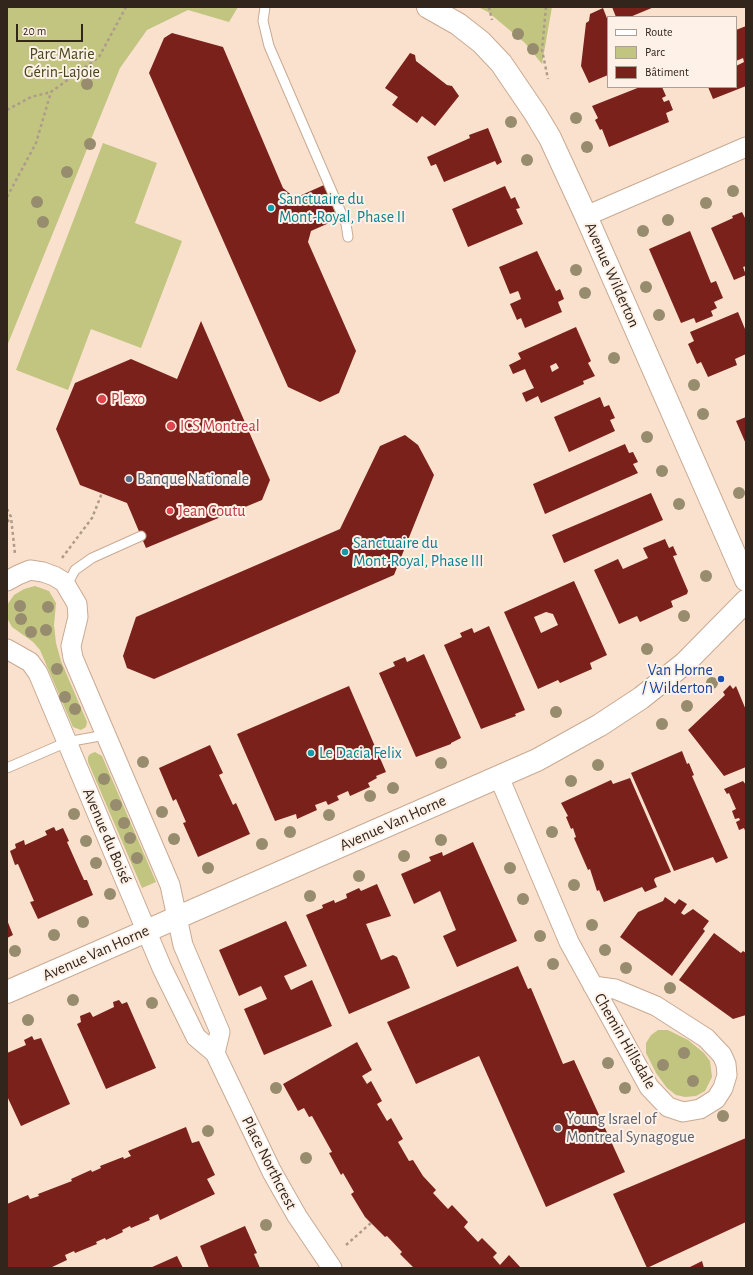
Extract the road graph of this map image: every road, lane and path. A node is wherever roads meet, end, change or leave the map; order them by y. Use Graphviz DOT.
graph roads {
  1 [pos="265,7"];
  2 [pos="428,7"];
  3 [pos="488,7"];
  4 [pos="546,7"];
  5 [pos="124,8"];
  6 [pos="492,20"];
  7 [pos="548,79"];
  8 [pos="51,92"];
  9 [pos="7,110"];
  10 [pos="746,147"];
  11 [pos="7,197"];
  12 [pos="586,216"];
  13 [pos="348,237"];
  14 [pos="102,493"];
  15 [pos="7,509"];
  16 [pos="11,517"];
  17 [pos="7,522"];
  18 [pos="141,536"];
  19 [pos="15,555"];
  20 [pos="61,558"];
  21 [pos="746,580"];
  22 [pos="7,581"];
  23 [pos="66,587"];
  24 [pos="746,601"];
  25 [pos="7,649"];
  26 [pos="105,735"];
  27 [pos="67,742"];
  28 [pos="7,768"];
  29 [pos="499,777"];
  30 [pos="177,916"];
  31 [pos="146,930"];
  32 [pos="593,986"];
  33 [pos="7,992"];
  34 [pos="215,1052"];
  35 [pos="371,1223"];
  36 [pos="346,1244"];
  37 [pos="332,1268"];
  1 -- 13 [label="lane"];
  2 -- 12 [label="main road, Avenue Wilderton"];
  3 -- 6 [label="path"];
  4 -- 7 [label="path"];
  5 -- 8 [label="path"];
  8 -- 9 [label="path"];
  8 -- 11 [label="path"];
  10 -- 12 [label="street"];
  12 -- 21 [label="main road, Avenue Wilderton"];
  14 -- 20 [label="path"];
  15 -- 16 [label="path"];
  16 -- 17 [label="path"];
  16 -- 19 [label="path"];
  18 -- 23 [label="lane"];
  22 -- 23 [label="street"];
  23 -- 26 [label="street"];
  24 -- 29 [label="main road, Avenue Van Horne"];
  25 -- 27 [label="street, Avenue du Boisé"];
  26 -- 27 [label="lane"];
  26 -- 30 [label="street"];
  27 -- 28 [label="lane"];
  27 -- 31 [label="street, Avenue du Boisé"];
  29 -- 30 [label="main road, Avenue Van Horne"];
  29 -- 32 [label="street, Chemin Hillsdale"];
  30 -- 31 [label="main road, Avenue Van Horne"];
  30 -- 34 [label="street"];
  31 -- 33 [label="main road, Avenue Van Horne"];
  31 -- 34 [label="street, Place Northcrest"];
  32 -- 32 [label="street, Chemin Hillsdale"];
  34 -- 37 [label="street, Place Northcrest"];
  35 -- 36 [label="path"];
}
